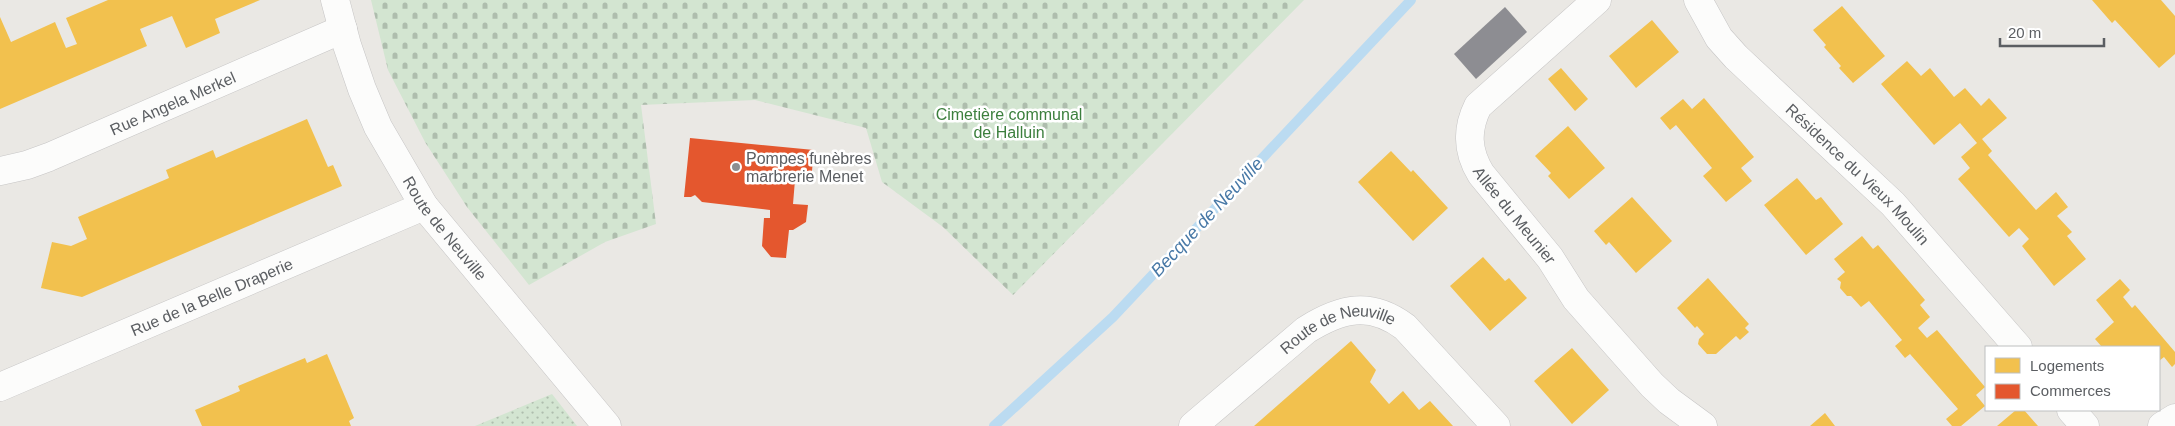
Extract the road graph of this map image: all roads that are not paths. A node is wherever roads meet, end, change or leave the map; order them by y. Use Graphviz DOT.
graph roads {
  1 [pos="335,0"];
  2 [pos="1597,0"];
  3 [pos="1698,0"];
  4 [pos="343,29"];
  5 [pos="0,171"];
  6 [pos="424,206"];
  7 [pos="2017,346"];
  8 [pos="0,387"];
  9 [pos="2072,411"];
  10 [pos="2175,418"];
  11 [pos="607,426"];
  12 [pos="1192,426"];
  13 [pos="1496,426"];
  14 [pos="1703,426"];
  15 [pos="2085,426"];
  16 [pos="2162,426"];
  1 -- 4 [label="street, Route de Neuville"];
  2 -- 14 [label="street, Allée du Meunier"];
  3 -- 7 [label="street, Résidence du Vieux Moulin"];
  4 -- 5 [label="street, Rue Angela Merkel"];
  4 -- 6 [label="street, Route de Neuville"];
  6 -- 8 [label="street, Rue de la Belle Draperie"];
  6 -- 11 [label="street, Route de Neuville"];
  9 -- 15 [label="street"];
  10 -- 16 [label="street"];
  12 -- 13 [label="street, Route de Neuville"];
}
